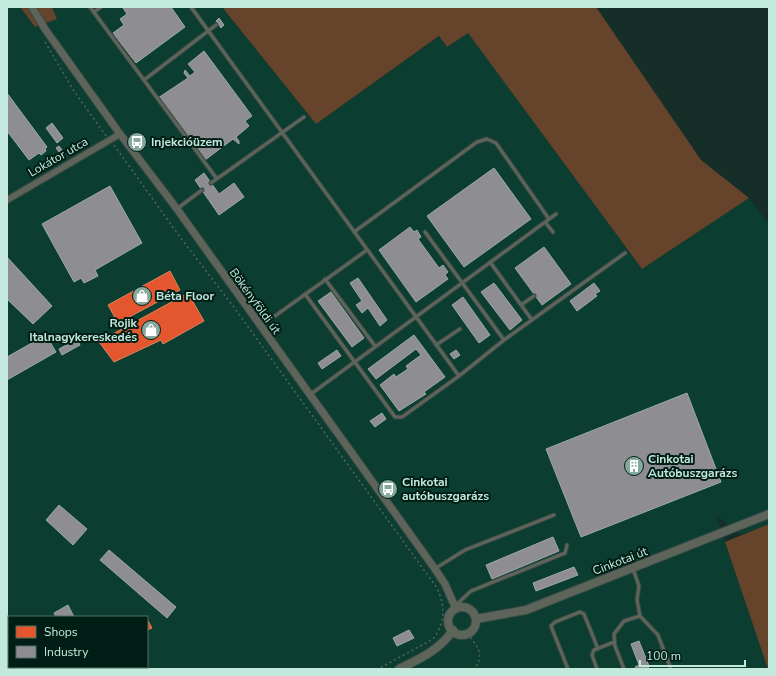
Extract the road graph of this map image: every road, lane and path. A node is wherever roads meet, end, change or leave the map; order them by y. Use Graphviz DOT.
graph roads {
  1 [pos="32,7"];
  2 [pos="90,7"];
  3 [pos="101,7"];
  4 [pos="191,7"];
  5 [pos="94,12"];
  6 [pos="216,25"];
  7 [pos="208,31"];
  8 [pos="44,40"];
  9 [pos="144,80"];
  10 [pos="304,117"];
  11 [pos="282,132"];
  12 [pos="120,134"];
  13 [pos="109,140"];
  14 [pos="217,179"];
  15 [pos="212,184"];
  16 [pos="202,190"];
  17 [pos="7,200"];
  18 [pos="176,210"];
  19 [pos="556,214"];
  20 [pos="549,219"];
  21 [pos="545,222"];
  22 [pos="354,232"];
  23 [pos="425,232"];
  24 [pos="553,232"];
  25 [pos="367,250"];
  26 [pos="625,253"];
  27 [pos="490,262"];
  28 [pos="325,279"];
  29 [pos="462,283"];
  30 [pos="305,294"];
  31 [pos="534,296"];
  32 [pos="521,305"];
  33 [pos="415,317"];
  34 [pos="532,320"];
  35 [pos="260,327"];
  36 [pos="460,329"];
  37 [pos="504,340"];
  38 [pos="436,345"];
  39 [pos="375,346"];
  40 [pos="353,362"];
  41 [pos="459,376"];
  42 [pos="309,395"];
  43 [pos="769,514"];
  44 [pos="554,515"];
  45 [pos="568,545"];
  46 [pos="435,569"];
  47 [pos="633,569"];
  48 [pos="455,607"];
  49 [pos="640,616"];
  50 [pos="476,619"];
  51 [pos="453,630"];
  52 [pos="468,633"];
  53 [pos="614,642"];
  54 [pos="598,649"];
  55 [pos="378,669"];
  56 [pos="399,669"];
  57 [pos="475,669"];
  58 [pos="568,669"];
  59 [pos="597,669"];
  60 [pos="624,669"];
  61 [pos="671,669"];
  1 -- 12 [label="street, Bökényföldi út"];
  2 -- 5 [label="lane"];
  3 -- 5 [label="lane"];
  4 -- 7 [label="lane"];
  5 -- 9 [label="lane"];
  6 -- 7 [label="lane"];
  7 -- 9 [label="lane"];
  7 -- 11 [label="lane"];
  8 -- 13 [label="path"];
  9 -- 14 [label="lane"];
  10 -- 11 [label="lane"];
  11 -- 14 [label="lane"];
  11 -- 22 [label="lane"];
  12 -- 13 [label="street, Lokátor utca"];
  12 -- 18 [label="street, Bökényföldi út"];
  13 -- 17 [label="street, Lokátor utca"];
  13 -- 55 [label="path"];
  14 -- 15 [label="lane"];
  16 -- 18 [label="lane"];
  18 -- 35 [label="street, Bökényföldi út"];
  19 -- 20 [label="lane"];
  20 -- 21 [label="lane"];
  20 -- 22 [label="lane"];
  21 -- 24 [label="lane"];
  21 -- 27 [label="lane"];
  22 -- 25 [label="lane"];
  23 -- 29 [label="lane"];
  25 -- 28 [label="lane"];
  25 -- 33 [label="lane"];
  26 -- 34 [label="lane"];
  27 -- 29 [label="lane"];
  27 -- 32 [label="lane"];
  28 -- 30 [label="lane"];
  28 -- 39 [label="lane"];
  29 -- 33 [label="lane"];
  29 -- 37 [label="lane"];
  30 -- 35 [label="lane"];
  30 -- 40 [label="lane"];
  31 -- 32 [label="lane"];
  32 -- 34 [label="lane"];
  33 -- 38 [label="lane"];
  33 -- 39 [label="lane"];
  34 -- 37 [label="lane"];
  35 -- 42 [label="street, Bökényföldi út"];
  36 -- 38 [label="lane"];
  37 -- 41 [label="lane"];
  38 -- 41 [label="lane"];
  39 -- 40 [label="lane"];
  40 -- 41 [label="lane"];
  40 -- 42 [label="lane"];
  42 -- 46 [label="street, Bökényföldi út"];
  43 -- 47 [label="main road, Cinkotai út"];
  44 -- 46 [label="lane"];
  45 -- 48 [label="lane"];
  46 -- 48 [label="street, Bökényföldi út"];
  47 -- 49 [label="lane"];
  47 -- 50 [label="main road, Cinkotai út"];
  48 -- 50 [label="main road"];
  48 -- 51 [label="main road"];
  49 -- 53 [label="lane"];
  49 -- 61 [label="lane"];
  50 -- 52 [label="main road"];
  51 -- 52 [label="main road"];
  51 -- 56 [label="main road"];
  52 -- 57 [label="path"];
  53 -- 54 [label="lane"];
  53 -- 60 [label="lane"];
  54 -- 58 [label="lane"];
  54 -- 59 [label="lane"];
}
